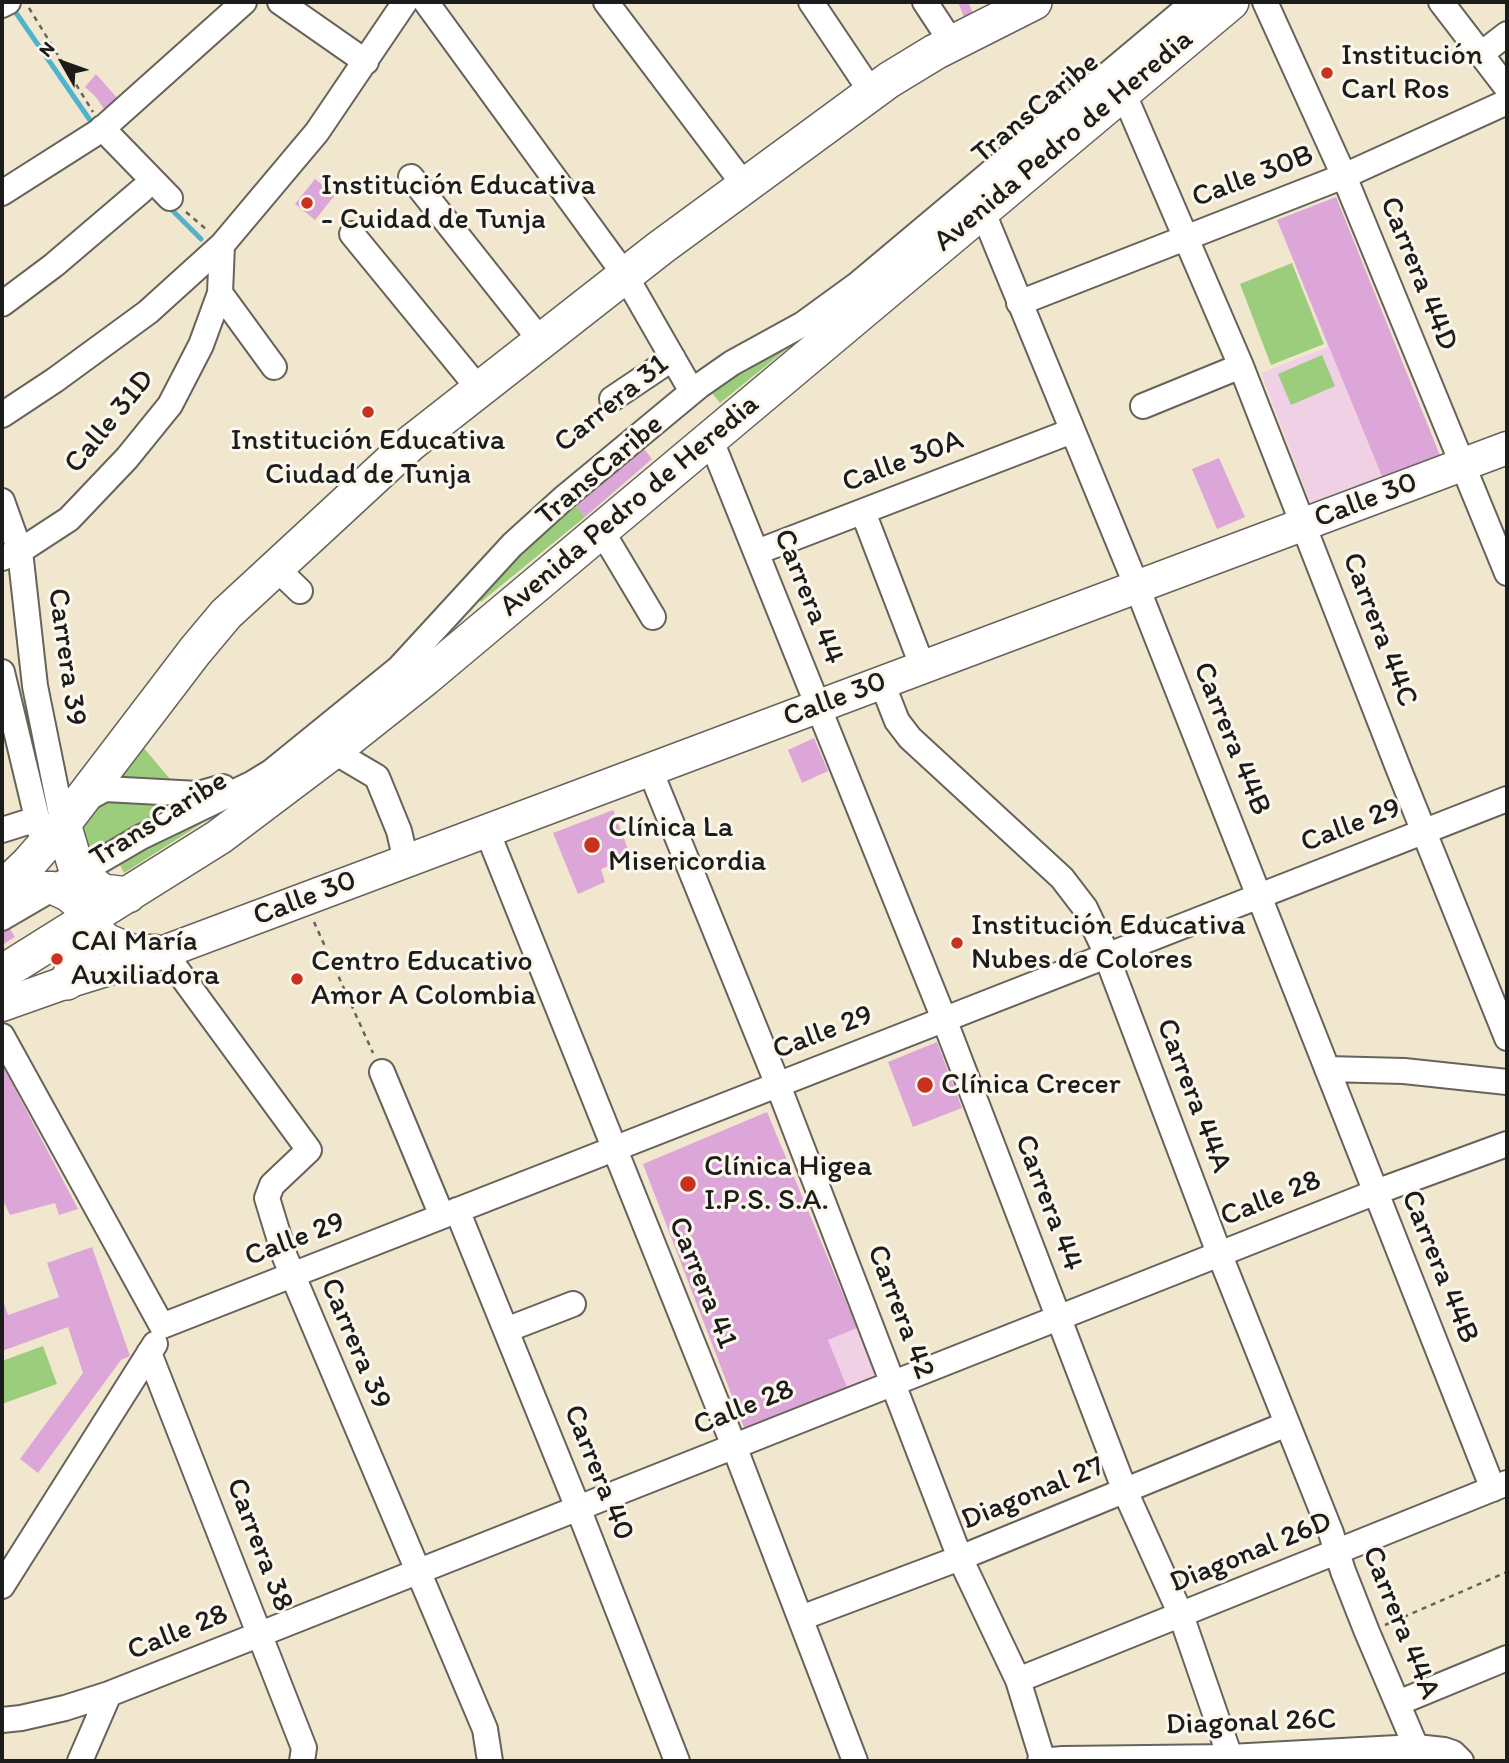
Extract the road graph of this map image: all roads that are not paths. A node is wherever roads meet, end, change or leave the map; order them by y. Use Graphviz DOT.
graph roads {
  1 [pos="8,2"];
  2 [pos="244,2"];
  3 [pos="280,2"];
  4 [pos="405,2"];
  5 [pos="426,2"];
  6 [pos="606,2"];
  7 [pos="811,2"];
  8 [pos="925,2"];
  9 [pos="1034,2"];
  10 [pos="1183,2"];
  11 [pos="1194,2"];
  12 [pos="1213,2"];
  13 [pos="1230,2"];
  14 [pos="1265,2"];
  15 [pos="1441,2"];
  16 [pos="2,5"];
  17 [pos="1507,34"];
  18 [pos="952,43"];
  19 [pos="1481,54"];
  20 [pos="366,62"];
  21 [pos="1507,88"];
  22 [pos="1123,92"];
  23 [pos="872,93"];
  24 [pos="1507,102"];
  25 [pos="98,131"];
  26 [pos="1344,176"];
  27 [pos="411,177"];
  28 [pos="745,186"];
  29 [pos="142,190"];
  30 [pos="2,193"];
  31 [pos="170,198"];
  32 [pos="982,210"];
  33 [pos="352,234"];
  34 [pos="1186,237"];
  35 [pos="222,245"];
  36 [pos="625,275"];
  37 [pos="220,293"];
  38 [pos="1020,303"];
  39 [pos="2,304"];
  40 [pos="541,341"];
  41 [pos="673,358"];
  42 [pos="1241,366"];
  43 [pos="274,367"];
  44 [pos="687,383"];
  45 [pos="479,389"];
  46 [pos="612,399"];
  47 [pos="1143,406"];
  48 [pos="2,415"];
  49 [pos="1072,431"];
  50 [pos="710,439"];
  51 [pos="1507,449"];
  52 [pos="1463,465"];
  53 [pos="2,501"];
  54 [pos="863,512"];
  55 [pos="1304,525"];
  56 [pos="601,530"];
  57 [pos="757,552"];
  58 [pos="11,554"];
  59 [pos="1507,573"];
  60 [pos="1137,587"];
  61 [pos="653,617"];
  62 [pos="923,668"];
  63 [pos="2,672"];
  64 [pos="882,683"];
  65 [pos="818,707"];
  66 [pos="334,751"];
  67 [pos="650,770"];
  68 [pos="1507,799"];
  69 [pos="55,824"];
  70 [pos="2,830"];
  71 [pos="487,831"];
  72 [pos="1425,831"];
  73 [pos="406,861"];
  74 [pos="2,889"];
  75 [pos="2,895"];
  76 [pos="89,895"];
  77 [pos="1259,896"];
  78 [pos="2,918"];
  79 [pos="164,952"];
  80 [pos="2,953"];
  81 [pos="1107,956"];
  82 [pos="2,973"];
  83 [pos="67,982"];
  84 [pos="2,1005"];
  85 [pos="944,1019"];
  86 [pos="2,1036"];
  87 [pos="1507,1038"];
  88 [pos="1327,1069"];
  89 [pos="383,1072"];
  90 [pos="1507,1082"];
  91 [pos="778,1085"];
  92 [pos="1507,1144"];
  93 [pos="614,1149"];
  94 [pos="1376,1192"];
  95 [pos="449,1213"];
  96 [pos="1219,1254"];
  97 [pos="292,1275"];
  98 [pos="573,1304"];
  99 [pos="1058,1318"];
  100 [pos="162,1325"];
  101 [pos="506,1330"];
  102 [pos="149,1353"];
  103 [pos="894,1383"];
  104 [pos="1287,1424"];
  105 [pos="734,1446"];
  106 [pos="1503,1488"];
  107 [pos="1125,1490"];
  108 [pos="578,1508"];
  109 [pos="1338,1552"];
  110 [pos="960,1558"];
  111 [pos="418,1572"];
  112 [pos="2,1586"];
  113 [pos="1181,1615"];
  114 [pos="801,1618"];
  115 [pos="260,1634"];
  116 [pos="1507,1658"];
  117 [pos="1018,1680"];
  118 [pos="108,1694"];
  119 [pos="1398,1703"];
  120 [pos="2,1720"];
  121 [pos="1416,1747"];
  122 [pos="1230,1757"];
  123 [pos="80,1761"];
  124 [pos="302,1761"];
  125 [pos="490,1761"];
  126 [pos="677,1761"];
  127 [pos="844,1761"];
  128 [pos="855,1761"];
  129 [pos="870,1761"];
  130 [pos="1052,1761"];
  131 [pos="1461,1761"];
  1 -- 16 [label="street"];
  2 -- 25 [label="street"];
  3 -- 20 [label="street"];
  4 -- 20 [label="street, Calle 31D"];
  5 -- 36 [label="street"];
  6 -- 28 [label="street"];
  7 -- 23 [label="street"];
  8 -- 18 [label="street"];
  9 -- 18 [label="highway"];
  10 -- 44 [label="street, Carrera 31"];
  11 -- 76 [label="street, TransCaribe"];
  12 -- 76 [label="street, TransCaribe"];
  13 -- 22 [label="highway, Avenida Pedro de Heredia"];
  14 -- 26 [label="street, Carrera 44D"];
  15 -- 19 [label="street"];
  17 -- 19 [label="street"];
  18 -- 23 [label="highway"];
  19 -- 21 [label="street"];
  20 -- 35 [label="street, Calle 31D"];
  22 -- 32 [label="highway, Avenida Pedro de Heredia"];
  22 -- 34 [label="street, Carrera 44C"];
  23 -- 28 [label="highway"];
  24 -- 26 [label="street, Calle 30B"];
  25 -- 30 [label="street"];
  25 -- 31 [label="street"];
  26 -- 34 [label="street, Calle 30B"];
  26 -- 52 [label="street, Carrera 44D"];
  27 -- 40 [label="street"];
  28 -- 36 [label="highway"];
  29 -- 39 [label="street"];
  32 -- 38 [label="street, Carrera 44B"];
  32 -- 50 [label="highway, Avenida Pedro de Heredia"];
  33 -- 45 [label="street"];
  34 -- 38 [label="street, Calle 30B"];
  34 -- 42 [label="street, Carrera 44C"];
  35 -- 37 [label="street, Calle 31D"];
  35 -- 48 [label="street, Calle 31D"];
  36 -- 40 [label="highway"];
  36 -- 41 [label="street"];
  37 -- 43 [label="street"];
  37 -- 58 [label="street, Calle 31D"];
  38 -- 49 [label="street, Carrera 44B"];
  40 -- 45 [label="highway"];
  41 -- 44 [label="street"];
  41 -- 46 [label="street"];
  42 -- 47 [label="street"];
  42 -- 55 [label="street, Carrera 44C"];
  44 -- 69 [label="street, Carrera 31"];
  45 -- 69 [label="highway"];
  49 -- 54 [label="street, Calle 30A"];
  49 -- 60 [label="street, Carrera 44B"];
  50 -- 56 [label="highway, Avenida Pedro de Heredia"];
  50 -- 57 [label="street, Carrera 44"];
  51 -- 52 [label="main road, Calle 30"];
  52 -- 55 [label="main road, Calle 30"];
  52 -- 59 [label="street, Carrera 44D"];
  53 -- 58 [label="street, Carrera 39"];
  54 -- 57 [label="street, Calle 30A"];
  54 -- 62 [label="street"];
  55 -- 60 [label="main road, Calle 30"];
  55 -- 72 [label="street, Carrera 44C"];
  56 -- 61 [label="street"];
  56 -- 66 [label="highway, Avenida Pedro de Heredia"];
  57 -- 65 [label="street, Carrera 44"];
  58 -- 69 [label="street, Carrera 39"];
  60 -- 62 [label="main road, Calle 30"];
  60 -- 77 [label="street, Carrera 44B"];
  62 -- 64 [label="main road, Calle 30"];
  63 -- 69 [label="street"];
  64 -- 65 [label="main road, Calle 30"];
  64 -- 81 [label="street, Carrera 44A"];
  65 -- 67 [label="main road, Calle 30"];
  65 -- 85 [label="street, Carrera 44"];
  66 -- 73 [label="street"];
  66 -- 76 [label="highway, Avenida Pedro de Heredia"];
  67 -- 71 [label="main road, Calle 30"];
  67 -- 91 [label="street, Carrera 42"];
  68 -- 72 [label="street, Calle 29"];
  69 -- 70 [label="street"];
  69 -- 74 [label="highway"];
  69 -- 76 [label="highway"];
  71 -- 73 [label="main road, Calle 30"];
  71 -- 93 [label="street, Carrera 41"];
  72 -- 77 [label="street, Calle 29"];
  72 -- 87 [label="street, Carrera 44C"];
  73 -- 79 [label="main road, Calle 30"];
  75 -- 76 [label="main road"];
  76 -- 78 [label="street, TransCaribe"];
  76 -- 79 [label="main road, Calle 30"];
  76 -- 80 [label="street, TransCaribe"];
  76 -- 82 [label="highway, Avenida Pedro de Heredia"];
  76 -- 83 [label="highway"];
  77 -- 81 [label="street, Calle 29"];
  77 -- 88 [label="street, Carrera 44B"];
  79 -- 83 [label="main road, Calle 30"];
  79 -- 97 [label="street, Carrera 39"];
  81 -- 85 [label="street, Calle 29"];
  81 -- 96 [label="street, Carrera 44A"];
  83 -- 84 [label="main road, Calle 30"];
  85 -- 91 [label="street, Calle 29"];
  85 -- 99 [label="street, Carrera 44"];
  86 -- 100 [label="street"];
  88 -- 90 [label="street"];
  88 -- 94 [label="street, Carrera 44B"];
  89 -- 95 [label="street, Carrera 40"];
  91 -- 93 [label="street, Calle 29"];
  91 -- 103 [label="street, Carrera 42"];
  92 -- 94 [label="street, Calle 28"];
  93 -- 95 [label="street, Calle 29"];
  93 -- 105 [label="street, Carrera 41"];
  94 -- 96 [label="street, Calle 28"];
  94 -- 106 [label="street, Carrera 44B"];
  95 -- 97 [label="street, Calle 29"];
  95 -- 101 [label="street, Carrera 40"];
  96 -- 99 [label="street, Calle 28"];
  96 -- 104 [label="street, Carrera 44A"];
  97 -- 100 [label="street, Calle 29"];
  97 -- 111 [label="street, Carrera 39"];
  98 -- 101 [label="street"];
  99 -- 103 [label="street, Calle 28"];
  99 -- 107 [label="street, Carrera 44"];
  100 -- 102 [label="street"];
  101 -- 108 [label="street, Carrera 40"];
  102 -- 112 [label="street"];
  102 -- 115 [label="street, Carrera 38"];
  103 -- 105 [label="street, Calle 28"];
  103 -- 110 [label="street, Carrera 42"];
  104 -- 107 [label="street, Diagonal 27"];
  104 -- 109 [label="street, Carrera 44A"];
  105 -- 108 [label="street, Calle 28"];
  105 -- 114 [label="street, Carrera 41"];
  106 -- 109 [label="street, Diagonal 26D"];
  107 -- 110 [label="street, Diagonal 27"];
  107 -- 113 [label="street, Carrera 44"];
  108 -- 111 [label="street, Calle 28"];
  108 -- 126 [label="street, Carrera 40"];
  109 -- 113 [label="street, Diagonal 26D"];
  109 -- 119 [label="street, Carrera 44A"];
  110 -- 114 [label="street, Diagonal 27"];
  110 -- 117 [label="street, Carrera 42"];
  111 -- 115 [label="street, Calle 28"];
  111 -- 125 [label="street, Carrera 39"];
  113 -- 117 [label="street, Diagonal 26D"];
  113 -- 122 [label="street, Carrera 44"];
  114 -- 128 [label="street, Carrera 41"];
  115 -- 118 [label="street, Calle 28"];
  115 -- 124 [label="street, Carrera 38"];
  116 -- 119 [label="street"];
  117 -- 130 [label="street, Carrera 42"];
  118 -- 120 [label="street, Calle 28"];
  118 -- 123 [label="street"];
  119 -- 121 [label="street, Carrera 44A"];
  121 -- 122 [label="street, Diagonal 26C"];
  121 -- 131 [label="street, Diagonal 26C"];
  122 -- 130 [label="street, Diagonal 26C"];
  127 -- 128 [label="street"];
  128 -- 129 [label="street"];
}
